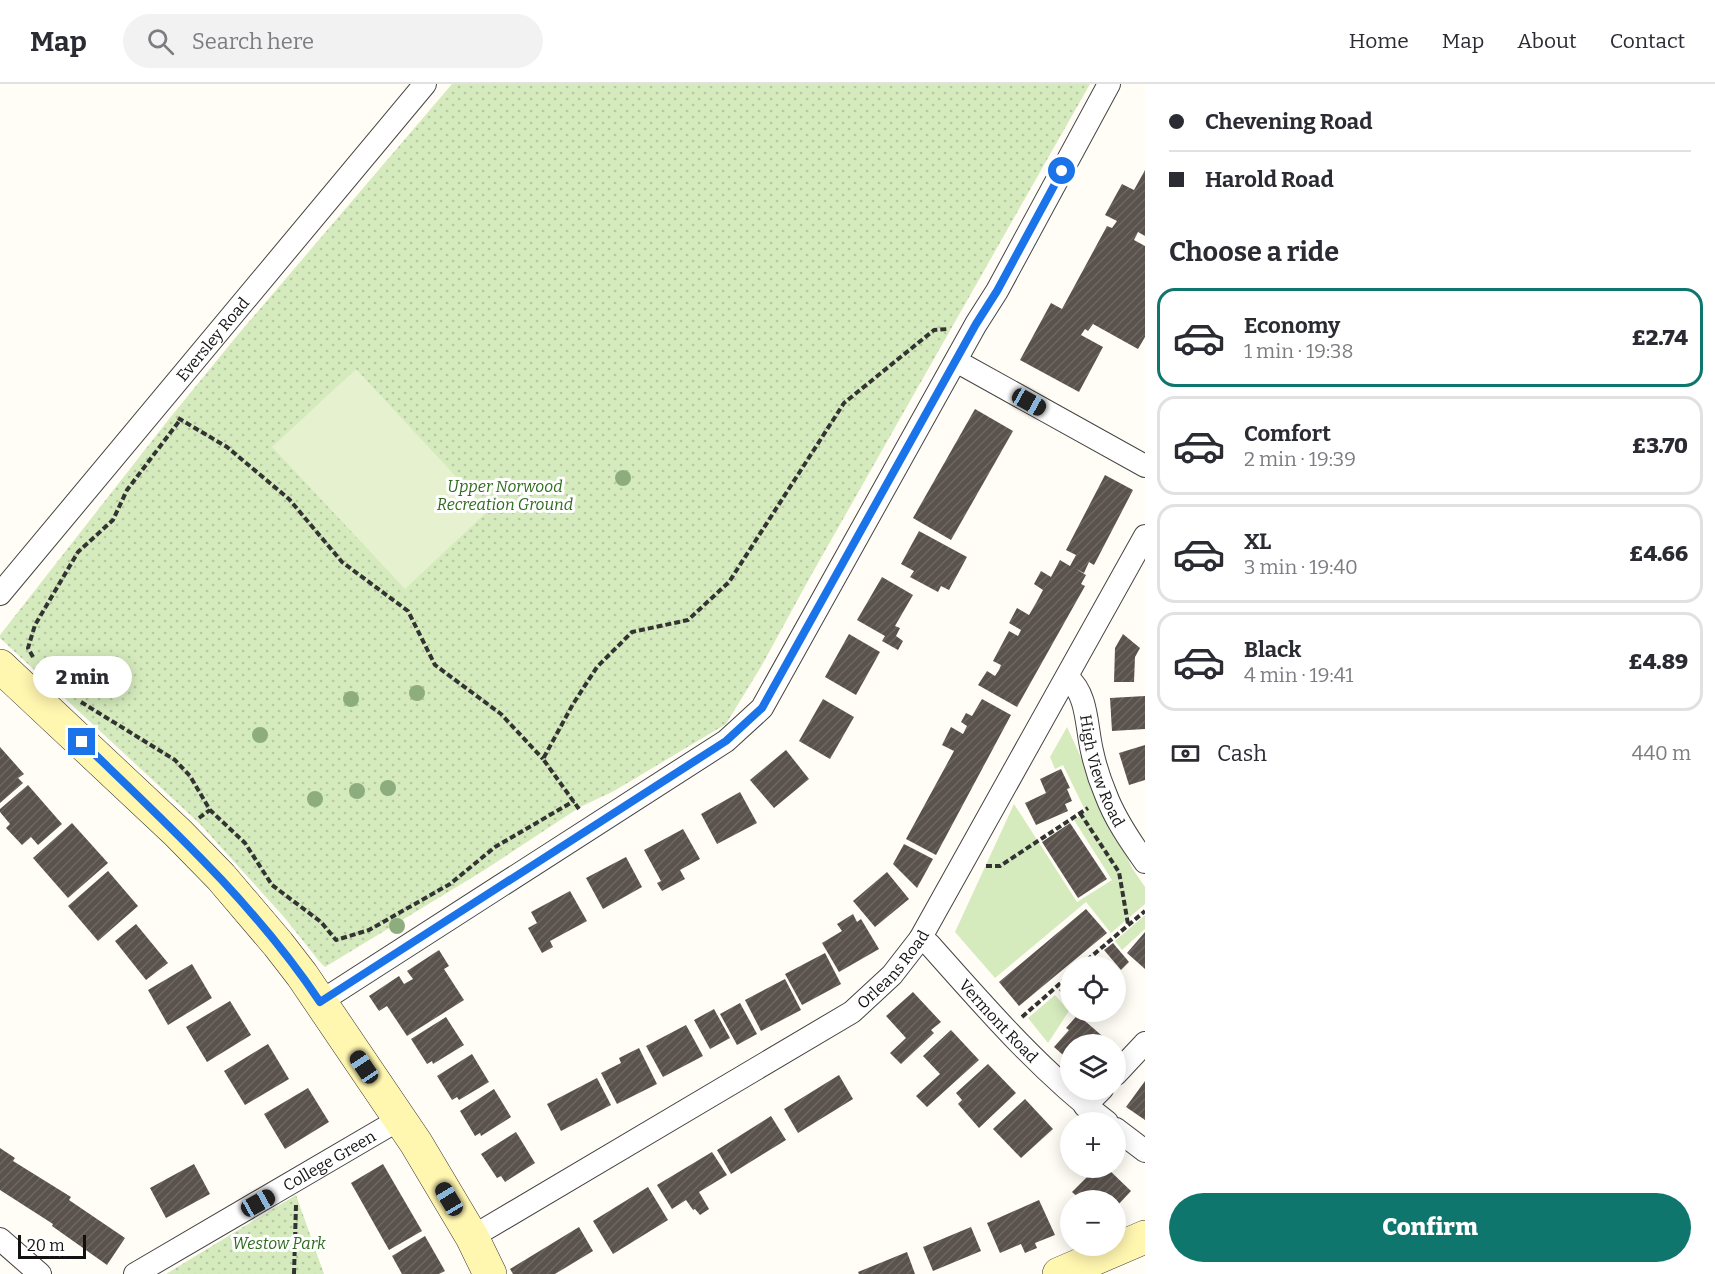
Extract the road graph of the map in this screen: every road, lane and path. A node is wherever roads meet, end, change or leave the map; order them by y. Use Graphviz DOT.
graph roads {
  1 [pos="424,84"];
  2 [pos="1109,84"];
  3 [pos="958,327"];
  4 [pos="956,361"];
  5 [pos="162,400"];
  6 [pos="180,420"];
  7 [pos="1145,466"];
  8 [pos="1145,536"];
  9 [pos="0,594"];
  10 [pos="38,665"];
  11 [pos="0,666"];
  12 [pos="1068,678"];
  13 [pos="75,700"];
  14 [pos="543,759"];
  15 [pos="1106,796"];
  16 [pos="574,801"];
  17 [pos="581,813"];
  18 [pos="1080,813"];
  19 [pos="1145,862"];
  20 [pos="983,866"];
  21 [pos="1145,910"];
  22 [pos="1128,924"];
  23 [pos="920,939"];
  24 [pos="1091,956"];
  25 [pos="1060,984"];
  26 [pos="320,1002"];
  27 [pos="1006,1031"];
  28 [pos="1145,1043"];
  29 [pos="1126,1063"];
  30 [pos="1091,1100"];
  31 [pos="1085,1106"];
  32 [pos="1093,1112"];
  33 [pos="400,1119"];
  34 [pos="1126,1136"];
  35 [pos="1145,1150"];
  36 [pos="291,1184"];
  37 [pos="472,1237"];
  38 [pos="1145,1237"];
  39 [pos="0,1239"];
  40 [pos="40,1274"];
  41 [pos="135,1274"];
  42 [pos="294,1274"];
  43 [pos="490,1274"];
  44 [pos="1059,1274"];
  1 -- 5 [label="street, Eversley Road"];
  2 -- 4 [label="street"];
  3 -- 14 [label="path"];
  4 -- 7 [label="street"];
  4 -- 26 [label="street"];
  5 -- 6 [label="path"];
  5 -- 9 [label="street, Eversley Road"];
  6 -- 10 [label="path"];
  6 -- 14 [label="path"];
  8 -- 12 [label="street, Orleans Road"];
  11 -- 26 [label="street"];
  12 -- 15 [label="street, High View Road"];
  12 -- 23 [label="street, Orleans Road"];
  13 -- 16 [label="path"];
  14 -- 16 [label="path"];
  15 -- 18 [label="path"];
  15 -- 19 [label="street, High View Road"];
  16 -- 17 [label="path"];
  18 -- 20 [label="path"];
  18 -- 22 [label="path"];
  21 -- 22 [label="path"];
  22 -- 24 [label="path"];
  23 -- 27 [label="street, Vermont Road"];
  23 -- 37 [label="street, Orleans Road"];
  25 -- 27 [label="path"];
  26 -- 33 [label="street"];
  27 -- 31 [label="street, Vermont Road"];
  28 -- 29 [label="street"];
  30 -- 31 [label="street"];
  31 -- 32 [label="street, Vermont Road"];
  33 -- 36 [label="street, College Green"];
  33 -- 37 [label="street"];
  34 -- 35 [label="street"];
  36 -- 41 [label="street, College Green"];
  36 -- 42 [label="path"];
  37 -- 43 [label="street"];
  38 -- 44 [label="street"];
  39 -- 40 [label="street"];
}
